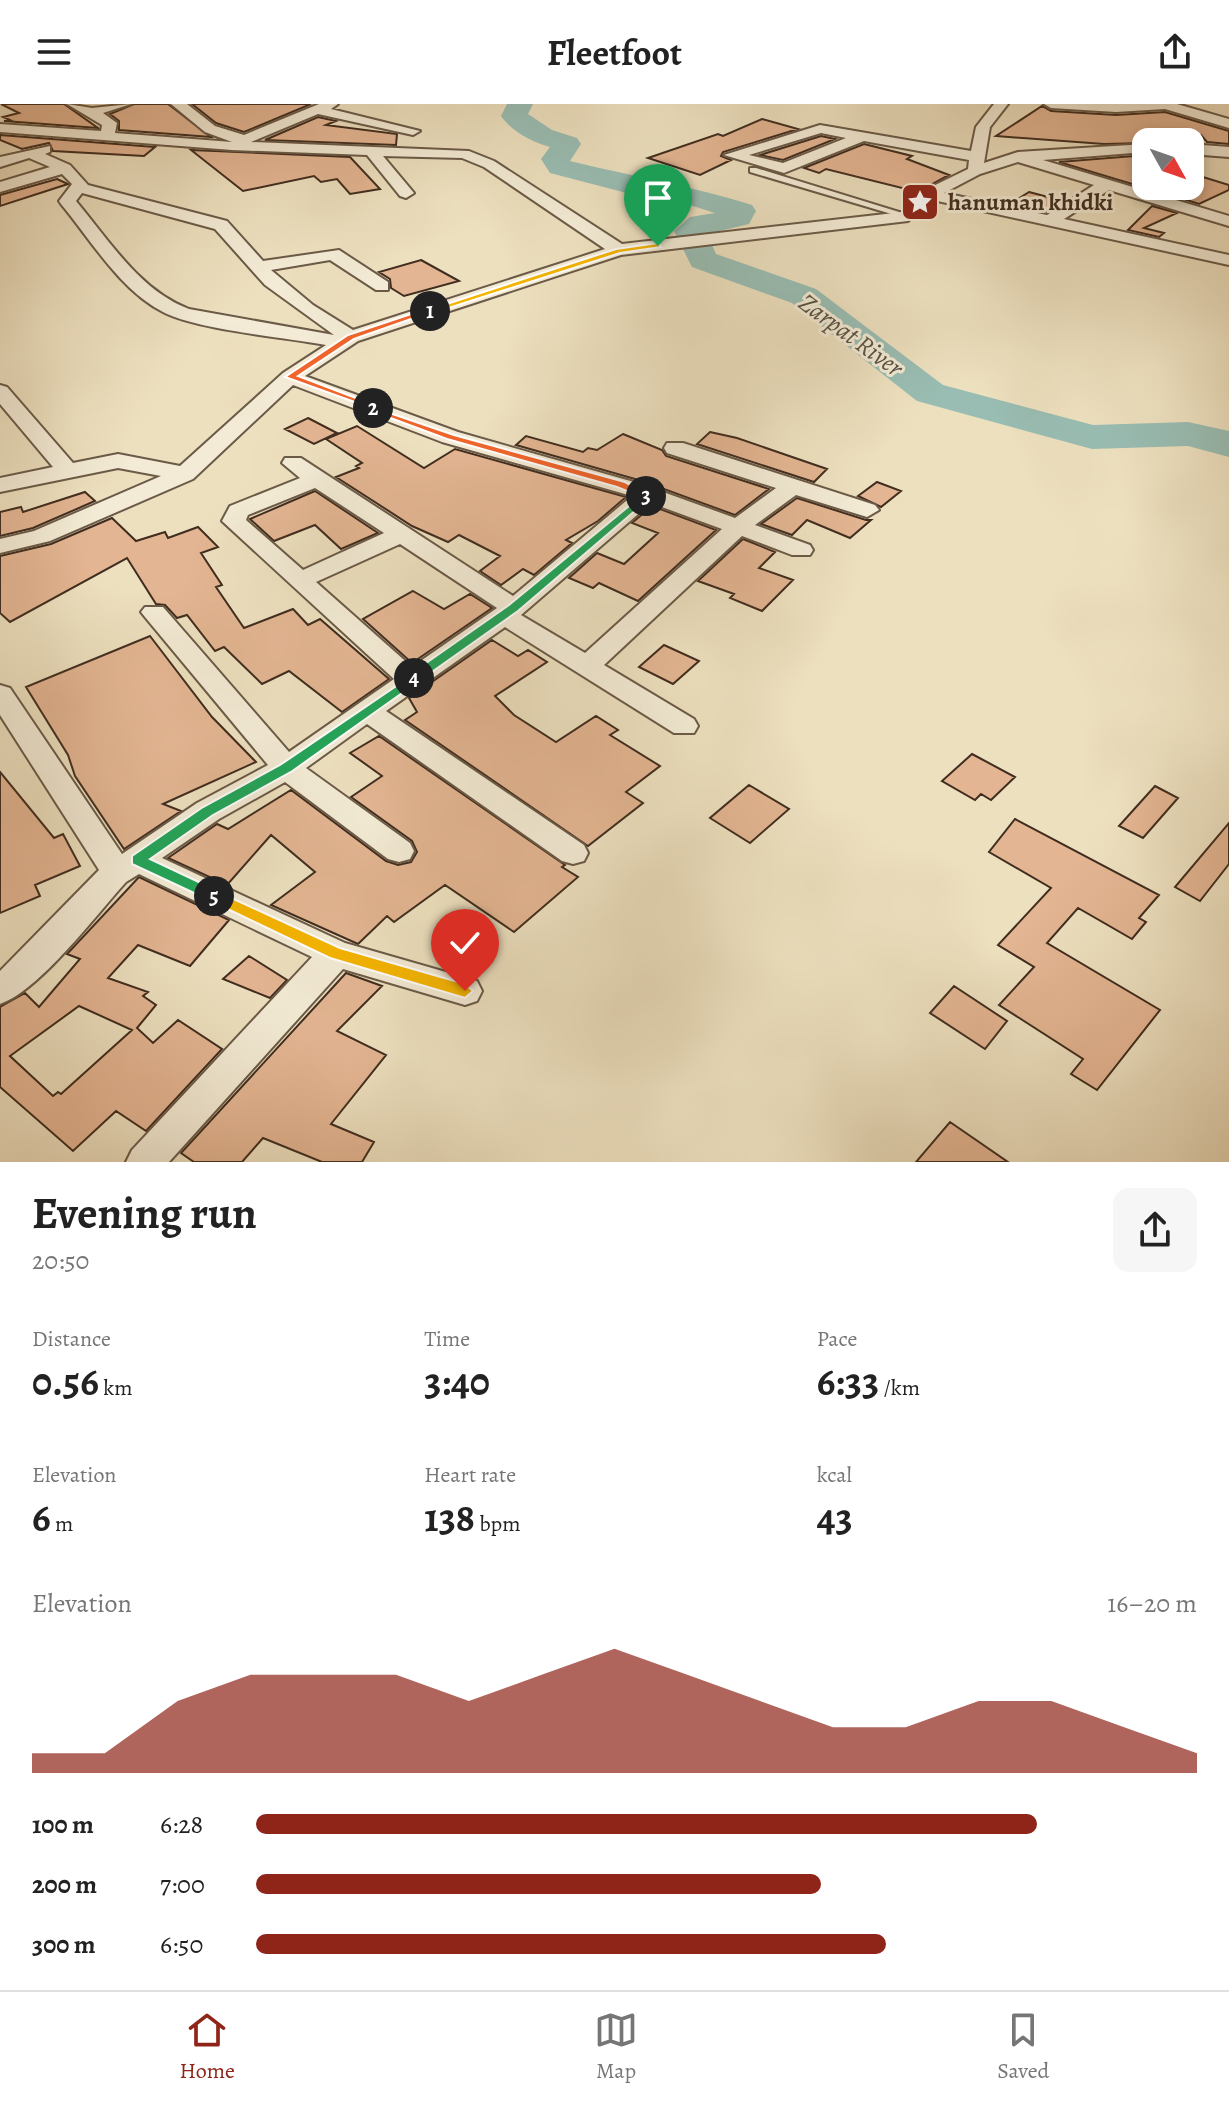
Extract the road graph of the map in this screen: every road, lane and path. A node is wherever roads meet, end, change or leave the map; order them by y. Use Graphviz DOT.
graph roads {
  1 [pos="74,104"];
  2 [pos="124,104"];
  3 [pos="351,104"];
  4 [pos="1001,104"];
  5 [pos="1051,104"];
  6 [pos="1162,105"];
  7 [pos="188,107"];
  8 [pos="314,108"];
  9 [pos="87,113"];
  10 [pos="367,121"];
  11 [pos="1229,124"];
  12 [pos="413,131"];
  13 [pos="1,134"];
  14 [pos="86,135"];
  15 [pos="107,136"];
  16 [pos="248,138"];
  17 [pos="859,138"];
  18 [pos="232,146"];
  19 [pos="1132,149"];
  20 [pos="1204,150"];
  21 [pos="372,152"];
  22 [pos="1229,152"];
  23 [pos="30,153"];
  24 [pos="1018,157"];
  25 [pos="0,162"];
  26 [pos="976,164"];
  27 [pos="65,168"];
  28 [pos="753,170"];
  29 [pos="1104,186"];
  30 [pos="0,187"];
  31 [pos="79,187"];
  32 [pos="406,193"];
  33 [pos="929,194"];
  34 [pos="908,216"];
  35 [pos="1229,221"];
  36 [pos="1047,222"];
  37 [pos="619,250"];
  38 [pos="1229,260"];
  39 [pos="259,267"];
  40 [pos="382,286"];
  41 [pos="347,339"];
  42 [pos="290,377"];
  43 [pos="0,391"];
  44 [pos="675,448"];
  45 [pos="293,463"];
  46 [pos="68,471"];
  47 [pos="185,474"];
  48 [pos="317,479"];
  49 [pos="0,485"];
  50 [pos="793,486"];
  51 [pos="648,494"];
  52 [pos="867,510"];
  53 [pos="738,527"];
  54 [pos="401,534"];
  55 [pos="42,536"];
  56 [pos="0,546"];
  57 [pos="801,550"];
  58 [pos="0,563"];
  59 [pos="300,580"];
  60 [pos="509,611"];
  61 [pos="154,612"];
  62 [pos="587,666"];
  63 [pos="411,680"];
  64 [pos="0,694"];
  65 [pos="367,711"];
  66 [pos="684,726"];
  67 [pos="286,768"];
  68 [pos="399,851"];
  69 [pos="573,853"];
  70 [pos="128,866"];
  71 [pos="336,954"];
  72 [pos="0,990"];
  73 [pos="465,991"];
  74 [pos="145,1162"];
  1 -- 9 [label="street"];
  2 -- 9 [label="street"];
  3 -- 10 [label="street"];
  4 -- 26 [label="street"];
  5 -- 6 [label="street"];
  6 -- 11 [label="street"];
  7 -- 16 [label="street"];
  8 -- 10 [label="street"];
  8 -- 16 [label="street"];
  9 -- 15 [label="street"];
  10 -- 12 [label="street"];
  13 -- 14 [label="street"];
  14 -- 15 [label="street"];
  14 -- 23 [label="street"];
  15 -- 18 [label="street"];
  16 -- 18 [label="street"];
  17 -- 17 [label="street"];
  17 -- 26 [label="street"];
  18 -- 21 [label="street"];
  19 -- 24 [label="street"];
  20 -- 22 [label="street"];
  21 -- 32 [label="street"];
  21 -- 37 [label="street"];
  23 -- 25 [label="street"];
  23 -- 27 [label="street"];
  24 -- 26 [label="street"];
  24 -- 29 [label="street"];
  26 -- 33 [label="street"];
  27 -- 30 [label="street"];
  27 -- 31 [label="street"];
  28 -- 34 [label="lane"];
  29 -- 35 [label="street"];
  29 -- 36 [label="street"];
  31 -- 39 [label="street"];
  31 -- 41 [label="street"];
  33 -- 34 [label="street"];
  33 -- 36 [label="street"];
  34 -- 37 [label="street"];
  36 -- 38 [label="street"];
  37 -- 41 [label="street"];
  39 -- 40 [label="street"];
  39 -- 41 [label="street"];
  41 -- 42 [label="street"];
  42 -- 47 [label="street"];
  42 -- 51 [label="street"];
  43 -- 46 [label="street"];
  44 -- 50 [label="street"];
  45 -- 48 [label="street"];
  46 -- 47 [label="street"];
  46 -- 49 [label="street"];
  47 -- 55 [label="street"];
  48 -- 54 [label="street"];
  48 -- 59 [label="street"];
  50 -- 52 [label="street"];
  50 -- 53 [label="street"];
  51 -- 53 [label="street"];
  51 -- 60 [label="street"];
  53 -- 57 [label="street"];
  53 -- 62 [label="street"];
  54 -- 59 [label="street"];
  54 -- 60 [label="street"];
  55 -- 56 [label="street"];
  55 -- 58 [label="street"];
  59 -- 63 [label="street"];
  60 -- 62 [label="street"];
  60 -- 63 [label="street"];
  61 -- 67 [label="street"];
  62 -- 66 [label="street"];
  63 -- 65 [label="street"];
  64 -- 70 [label="street"];
  65 -- 67 [label="street"];
  65 -- 69 [label="street"];
  67 -- 68 [label="street"];
  67 -- 70 [label="street"];
  70 -- 71 [label="street"];
  70 -- 72 [label="street"];
  71 -- 73 [label="street"];
  71 -- 74 [label="street"];
}
